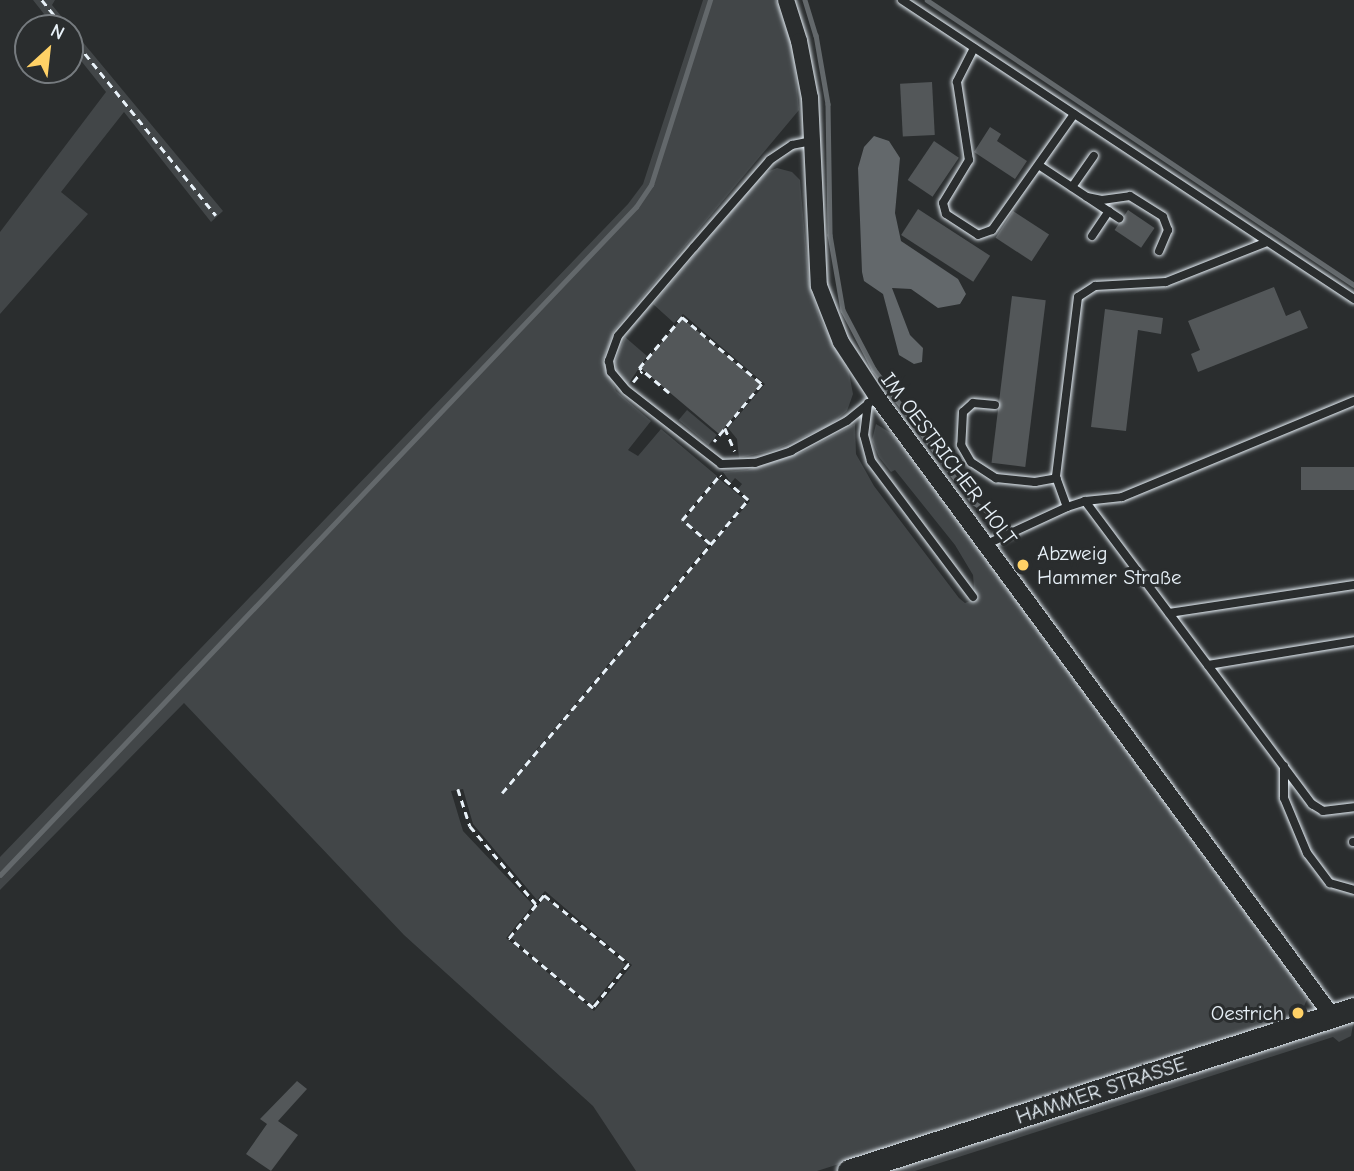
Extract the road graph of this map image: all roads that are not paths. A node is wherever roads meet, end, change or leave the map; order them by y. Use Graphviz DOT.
graph roads {
  1 [pos="786,0"];
  2 [pos="902,0"];
  3 [pos="974,48"];
  4 [pos="1074,114"];
  5 [pos="812,141"];
  6 [pos="1094,156"];
  7 [pos="1040,166"];
  8 [pos="1072,187"];
  9 [pos="1087,197"];
  10 [pos="1109,211"];
  11 [pos="1119,218"];
  12 [pos="1092,236"];
  13 [pos="1267,242"];
  14 [pos="1159,251"];
  15 [pos="1354,299"];
  16 [pos="873,400"];
  17 [pos="1354,401"];
  18 [pos="995,405"];
  19 [pos="1057,478"];
  20 [pos="1085,501"];
  21 [pos="1068,507"];
  22 [pos="987,544"];
  23 [pos="1354,584"];
  24 [pos="973,597"];
  25 [pos="1169,613"];
  26 [pos="1354,641"];
  27 [pos="1208,665"];
  28 [pos="1283,766"];
  29 [pos="1354,807"];
  30 [pos="1354,890"];
  31 [pos="1343,1013"];
  32 [pos="849,1171"];
  1 -- 5 [label="street, IM OESTRICHER HOLT"];
  2 -- 3 [label="lane"];
  3 -- 4 [label="lane"];
  3 -- 7 [label="lane"];
  4 -- 7 [label="lane"];
  4 -- 13 [label="lane"];
  5 -- 16 [label="street, IM OESTRICHER HOLT"];
  5 -- 16 [label="lane"];
  6 -- 8 [label="lane"];
  7 -- 8 [label="lane"];
  8 -- 9 [label="lane"];
  9 -- 10 [label="lane"];
  9 -- 14 [label="lane"];
  10 -- 11 [label="lane"];
  10 -- 12 [label="lane"];
  13 -- 15 [label="lane"];
  13 -- 19 [label="lane"];
  16 -- 22 [label="street, IM OESTRICHER HOLT"];
  16 -- 24 [label="lane"];
  17 -- 20 [label="lane"];
  18 -- 19 [label="lane"];
  19 -- 21 [label="lane"];
  20 -- 21 [label="lane"];
  20 -- 25 [label="lane"];
  21 -- 22 [label="lane"];
  22 -- 31 [label="street, IM OESTRICHER HOLT"];
  23 -- 25 [label="lane"];
  25 -- 27 [label="lane"];
  26 -- 27 [label="lane"];
  27 -- 28 [label="lane"];
  28 -- 29 [label="lane"];
  28 -- 30 [label="lane"];
  31 -- 32 [label="main road, HAMMER STRASSE"];
}
